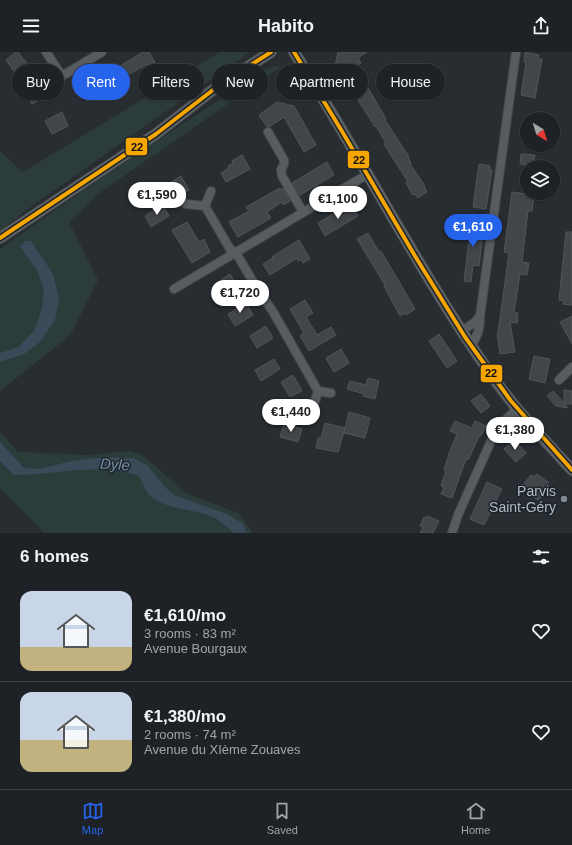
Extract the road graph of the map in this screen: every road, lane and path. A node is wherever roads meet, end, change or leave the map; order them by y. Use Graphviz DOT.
graph roads {
  1 [pos="46,52"];
  2 [pos="102,52"];
  3 [pos="270,52"];
  4 [pos="294,52"];
  5 [pos="516,52"];
  6 [pos="268,132"];
  7 [pos="368,174"];
  8 [pos="211,191"];
  9 [pos="186,204"];
  10 [pos="205,206"];
  11 [pos="303,212"];
  12 [pos="0,238"];
  13 [pos="236,253"];
  14 [pos="174,289"];
  15 [pos="480,316"];
  16 [pos="462,331"];
  17 [pos="471,346"];
  18 [pos="572,367"];
  19 [pos="559,380"];
  20 [pos="318,390"];
  21 [pos="331,393"];
  22 [pos="315,401"];
  23 [pos="517,409"];
  24 [pos="572,470"];
  25 [pos="452,533"];
  1 -- 2 [label="street"];
  3 -- 12 [label="main road"];
  4 -- 7 [label="main road"];
  5 -- 15 [label="street"];
  6 -- 11 [label="street"];
  7 -- 11 [label="street"];
  7 -- 16 [label="main road"];
  8 -- 10 [label="street"];
  9 -- 10 [label="street"];
  10 -- 13 [label="street"];
  11 -- 13 [label="street"];
  13 -- 14 [label="street"];
  13 -- 20 [label="street"];
  15 -- 16 [label="street"];
  15 -- 17 [label="street"];
  16 -- 17 [label="main road"];
  17 -- 23 [label="main road"];
  18 -- 19 [label="street"];
  20 -- 21 [label="street"];
  20 -- 22 [label="street"];
  23 -- 24 [label="main road"];
  23 -- 25 [label="street"];
}
